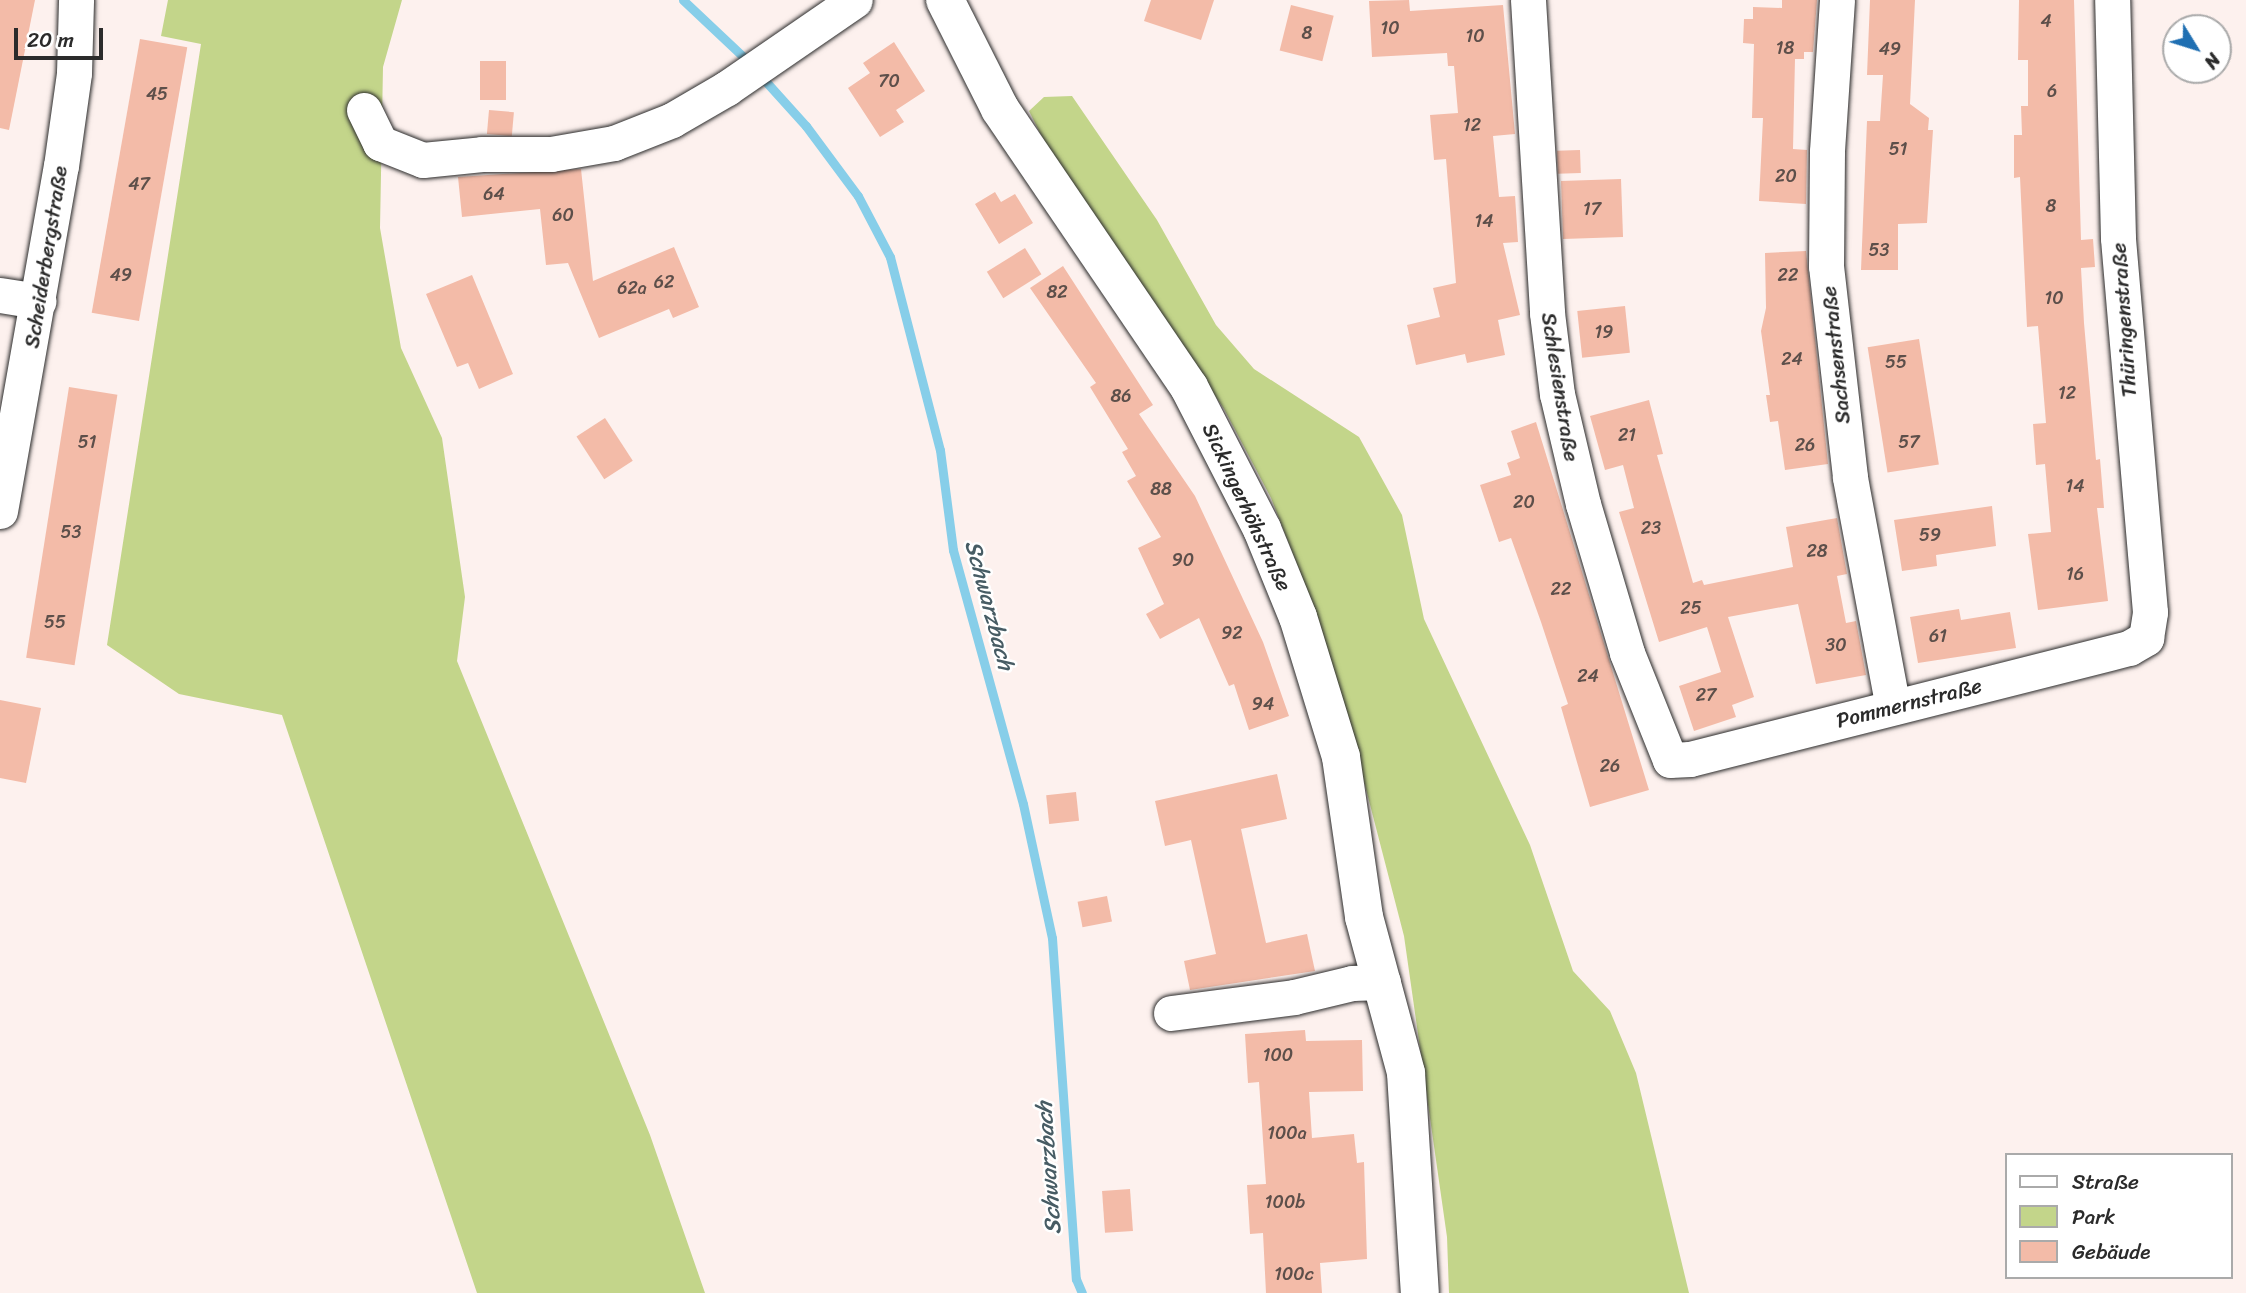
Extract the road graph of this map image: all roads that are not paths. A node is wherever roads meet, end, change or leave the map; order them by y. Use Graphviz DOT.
graph roads {
  1 [pos="76,0"];
  2 [pos="855,0"];
  3 [pos="945,0"];
  4 [pos="1528,0"];
  5 [pos="1837,0"];
  6 [pos="2112,0"];
  7 [pos="364,110"];
  8 [pos="0,295"];
  9 [pos="39,301"];
  10 [pos="0,511"];
  11 [pos="2146,638"];
  12 [pos="1893,707"];
  13 [pos="1670,760"];
  14 [pos="1383,982"];
  15 [pos="1171,1013"];
  16 [pos="1420,1293"];
  1 -- 9 [label="street, Scheiderbergstraße"];
  2 -- 7 [label="street"];
  3 -- 14 [label="main road, Sickingerhöhstraße"];
  4 -- 13 [label="street, Schlesienstraße"];
  5 -- 12 [label="street, Sachsenstraße"];
  6 -- 11 [label="street, Thüringenstraße"];
  8 -- 9 [label="street"];
  9 -- 10 [label="street, Scheiderbergstraße"];
  11 -- 12 [label="street, Pommernstraße"];
  12 -- 13 [label="street, Pommernstraße"];
  14 -- 15 [label="street"];
  14 -- 16 [label="main road, Sickingerhöhstraße"];
}
